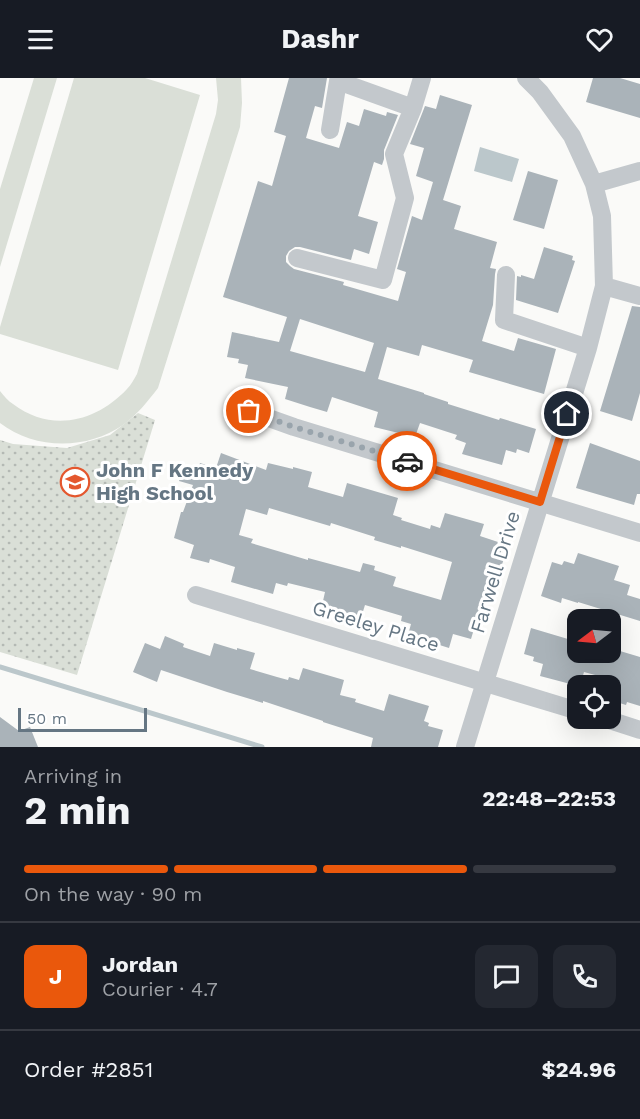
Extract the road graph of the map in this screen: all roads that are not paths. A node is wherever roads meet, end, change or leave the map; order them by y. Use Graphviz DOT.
graph roads {
  1 [pos="422,78"];
  2 [pos="526,78"];
  3 [pos="413,108"];
  4 [pos="330,130"];
  5 [pos="640,171"];
  6 [pos="594,184"];
  7 [pos="297,258"];
  8 [pos="506,275"];
  9 [pos="604,286"];
  10 [pos="640,296"];
  11 [pos="588,348"];
  12 [pos="249,411"];
  13 [pos="540,502"];
  14 [pos="640,533"];
  15 [pos="196,595"];
  16 [pos="484,682"];
  17 [pos="567,708"];
  18 [pos="621,724"];
  19 [pos="640,730"];
  20 [pos="465,747"];
  1 -- 3 [label="street"];
  2 -- 6 [label="street, Farwell Drive"];
  3 -- 4 [label="street"];
  3 -- 7 [label="street"];
  5 -- 6 [label="street"];
  6 -- 9 [label="street, Farwell Drive"];
  8 -- 11 [label="street"];
  9 -- 10 [label="street"];
  9 -- 11 [label="street, Farwell Drive"];
  11 -- 13 [label="street, Farwell Drive"];
  12 -- 13 [label="street"];
  13 -- 14 [label="street"];
  13 -- 16 [label="street, Farwell Drive"];
  15 -- 16 [label="street, Greeley Place"];
  16 -- 17 [label="street, Greeley Place"];
  16 -- 20 [label="street, Farwell Drive"];
  18 -- 19 [label="street"];
}
